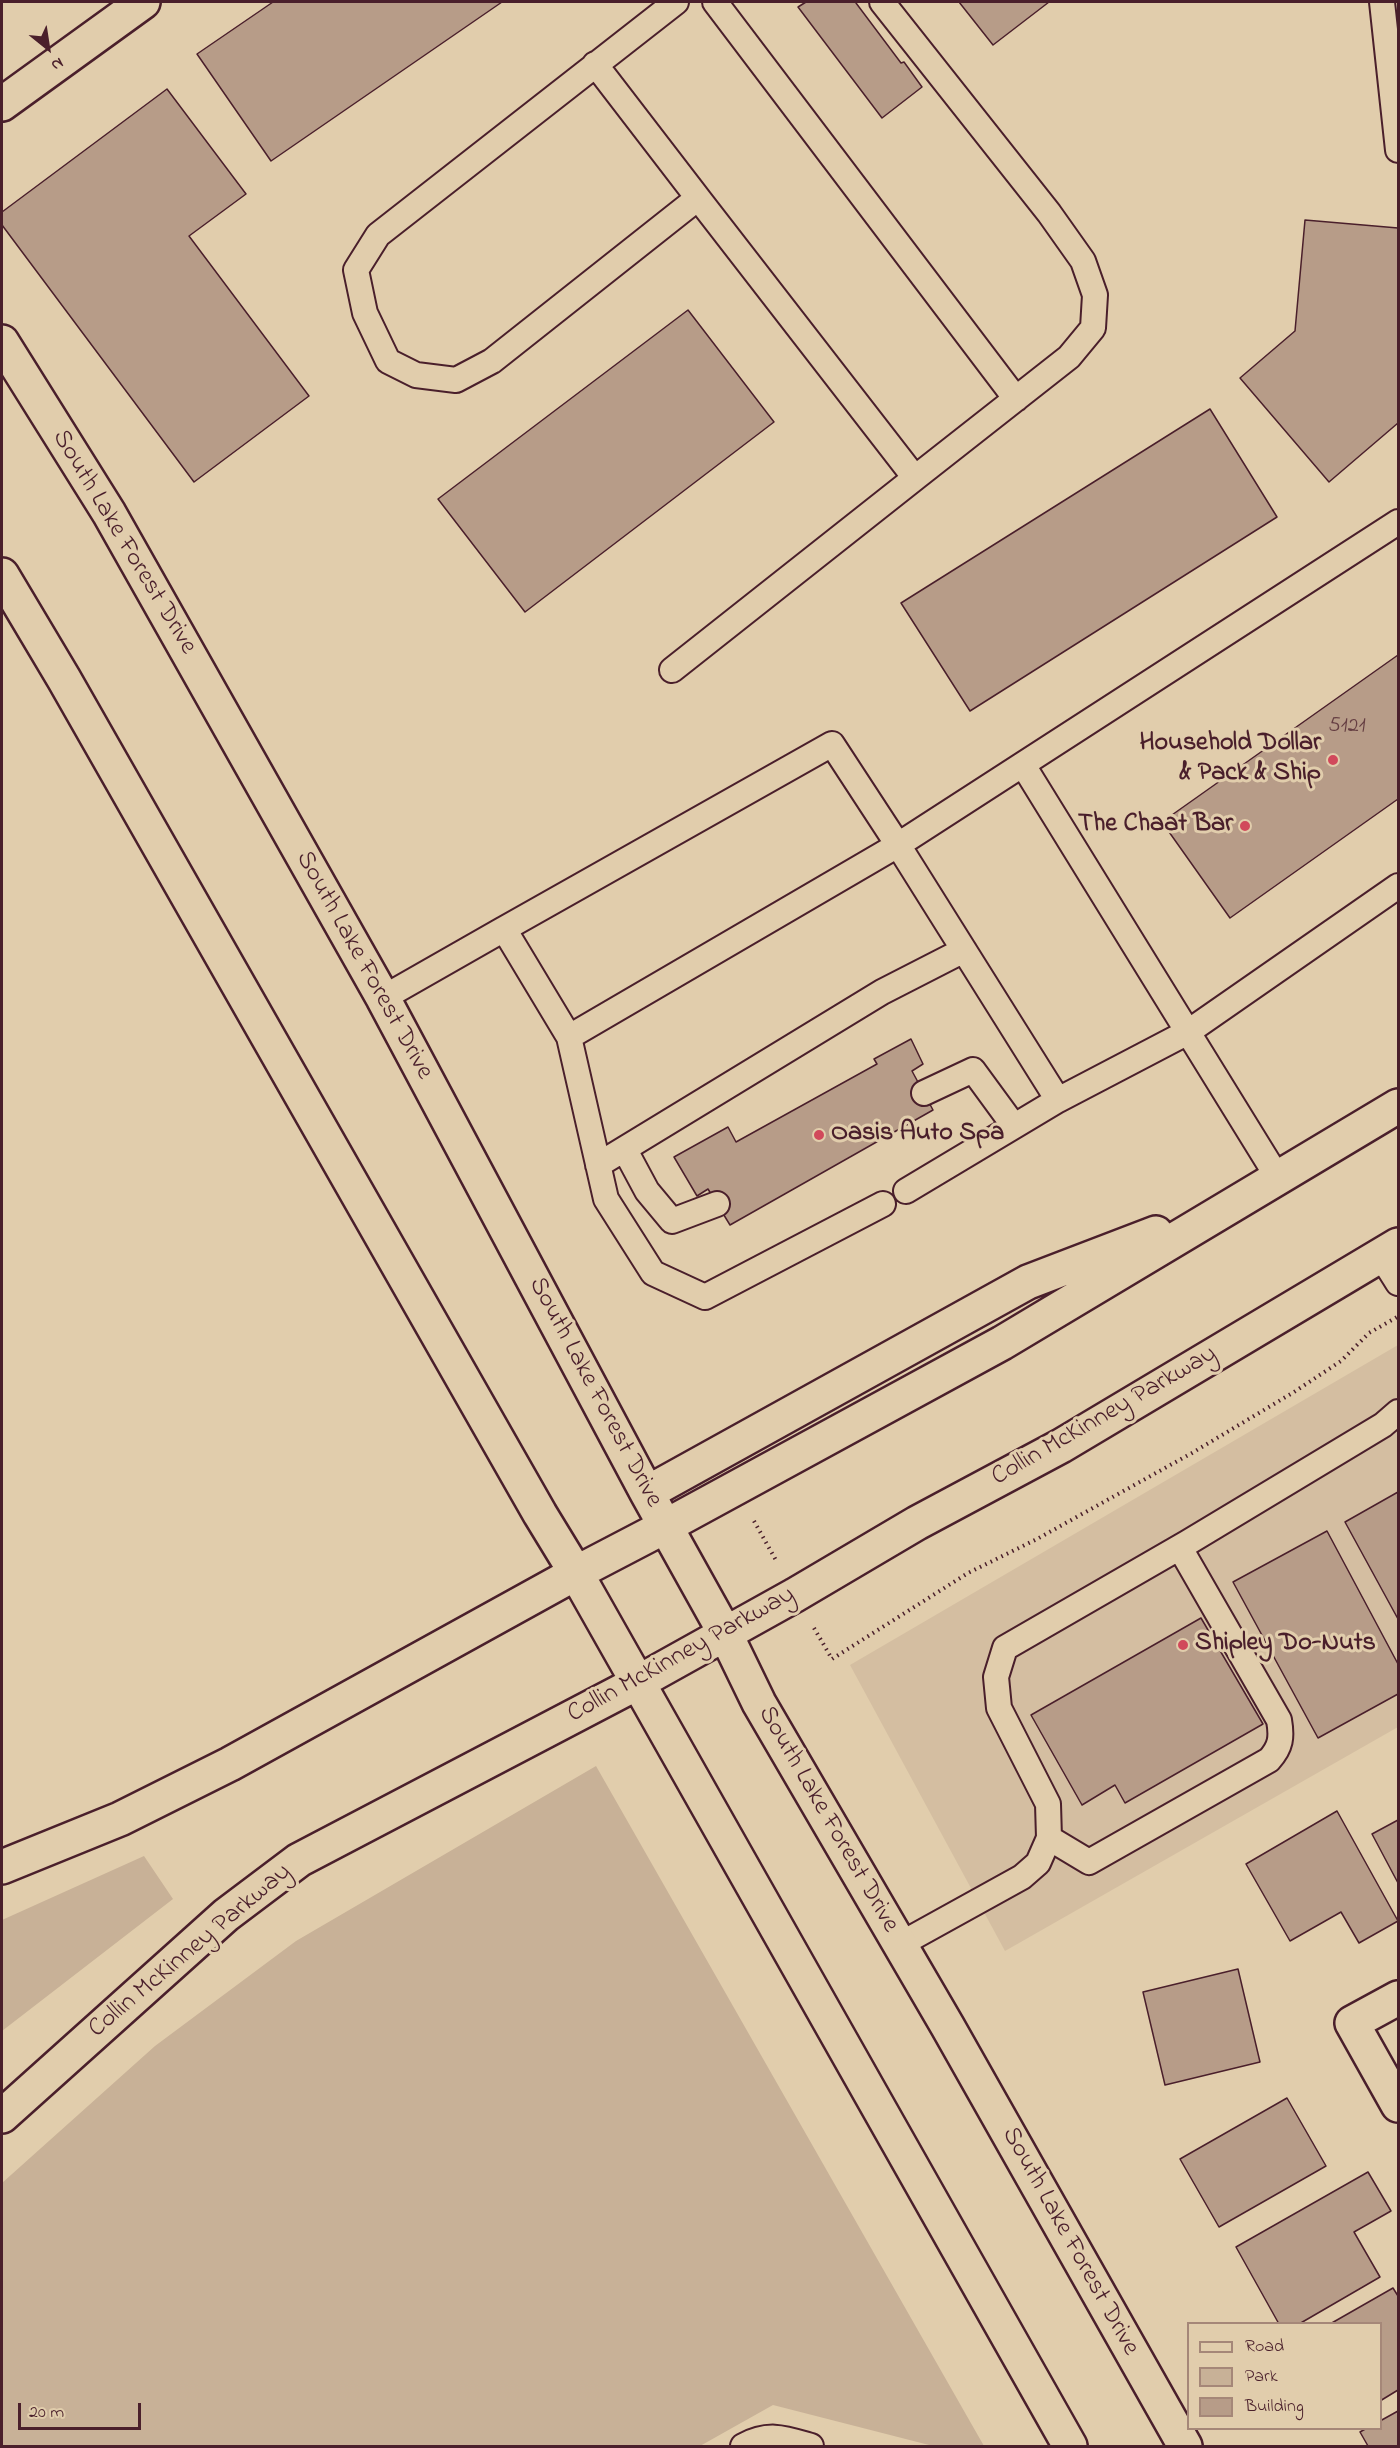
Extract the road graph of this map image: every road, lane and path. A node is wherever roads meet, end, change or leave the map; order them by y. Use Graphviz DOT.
graph roads {
  1 [pos="143,2"];
  2 [pos="676,2"];
  3 [pos="715,2"];
  4 [pos="882,2"];
  5 [pos="1382,2"];
  6 [pos="596,64"];
  7 [pos="2,104"];
  8 [pos="1398,150"];
  9 [pos="698,198"];
  10 [pos="2,342"];
  11 [pos="1016,399"];
  12 [pos="915,478"];
  13 [pos="1398,522"];
  14 [pos="2,575"];
  15 [pos="672,670"];
  16 [pos="1023,765"];
  17 [pos="898,845"];
  18 [pos="1398,886"];
  19 [pos="504,929"];
  20 [pos="964,950"];
  21 [pos="383,998"];
  22 [pos="1188,1032"];
  23 [pos="569,1037"];
  24 [pos="924,1093"];
  25 [pos="1058,1100"];
  26 [pos="1398,1106"];
  27 [pos="1014,1126"];
  28 [pos="625,1150"];
  29 [pos="598,1165"];
  30 [pos="1278,1178"];
  31 [pos="906,1191"];
  32 [pos="1242,1200"];
  33 [pos="717,1204"];
  34 [pos="883,1204"];
  35 [pos="1390,1250"];
  36 [pos="1398,1283"];
  37 [pos="1398,1412"];
  38 [pos="647,1493"];
  39 [pos="666,1526"];
  40 [pos="1180,1548"];
  41 [pos="576,1573"];
  42 [pos="725,1633"];
  43 [pos="637,1683"];
  44 [pos="1049,1838"];
  45 [pos="2,1867"];
  46 [pos="899,1945"];
  47 [pos="1398,1998"];
  48 [pos="1398,2105"];
  49 [pos="2,2116"];
  50 [pos="743,2446"];
  51 [pos="811,2446"];
  52 [pos="1070,2446"];
  53 [pos="1185,2446"];
  1 -- 7 [label="main road"];
  2 -- 6 [label="lane"];
  3 -- 11 [label="lane"];
  4 -- 11 [label="lane"];
  5 -- 8 [label="lane"];
  6 -- 9 [label="lane"];
  6 -- 9 [label="lane"];
  9 -- 12 [label="lane"];
  10 -- 21 [label="main road, South Lake Forest Drive"];
  11 -- 12 [label="lane"];
  12 -- 15 [label="lane"];
  13 -- 16 [label="lane"];
  14 -- 41 [label="main road"];
  16 -- 17 [label="lane"];
  16 -- 22 [label="lane"];
  17 -- 19 [label="lane"];
  17 -- 20 [label="lane"];
  17 -- 23 [label="lane"];
  18 -- 22 [label="lane"];
  19 -- 21 [label="lane"];
  19 -- 23 [label="lane"];
  20 -- 25 [label="lane"];
  20 -- 28 [label="lane"];
  21 -- 38 [label="main road, South Lake Forest Drive"];
  22 -- 25 [label="lane"];
  22 -- 30 [label="lane"];
  23 -- 29 [label="lane"];
  24 -- 27 [label="lane"];
  25 -- 27 [label="lane"];
  26 -- 30 [label="main road"];
  27 -- 31 [label="lane"];
  28 -- 29 [label="lane"];
  28 -- 33 [label="lane"];
  29 -- 34 [label="lane"];
  30 -- 32 [label="main road"];
  32 -- 38 [label="main road"];
  32 -- 39 [label="main road"];
  35 -- 36 [label="lane"];
  35 -- 42 [label="main road, Collin McKinney Parkway"];
  37 -- 40 [label="lane"];
  38 -- 39 [label="main road, South Lake Forest Drive"];
  39 -- 41 [label="main road"];
  39 -- 42 [label="main road, South Lake Forest Drive"];
  40 -- 44 [label="lane"];
  40 -- 44 [label="lane"];
  41 -- 43 [label="main road"];
  41 -- 45 [label="main road"];
  42 -- 43 [label="main road, Collin McKinney Parkway"];
  42 -- 46 [label="main road, South Lake Forest Drive"];
  43 -- 49 [label="main road, Collin McKinney Parkway"];
  43 -- 52 [label="main road"];
  44 -- 46 [label="lane"];
  46 -- 53 [label="main road, South Lake Forest Drive"];
  47 -- 48 [label="main road"];
  50 -- 51 [label="lane"];
}
